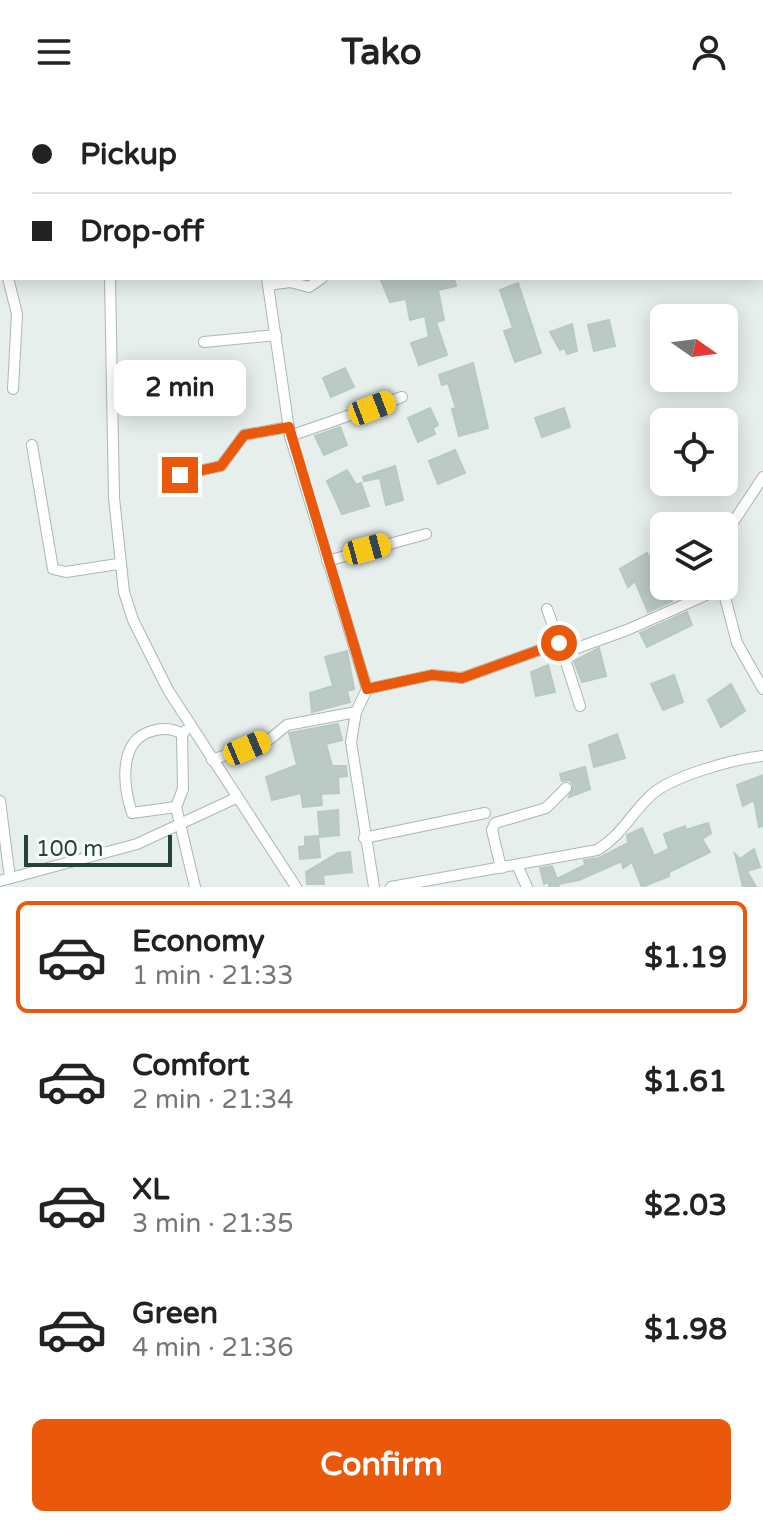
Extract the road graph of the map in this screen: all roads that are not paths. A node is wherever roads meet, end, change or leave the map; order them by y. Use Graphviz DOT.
graph roads {
  1 [pos="8,280"];
  2 [pos="110,280"];
  3 [pos="319,280"];
  4 [pos="267,281"];
  5 [pos="276,335"];
  6 [pos="204,342"];
  7 [pos="13,389"];
  8 [pos="402,397"];
  9 [pos="290,432"];
  10 [pos="32,445"];
  11 [pos="180,475"];
  12 [pos="763,477"];
  13 [pos="738,515"];
  14 [pos="426,534"];
  15 [pos="327,561"];
  16 [pos="118,564"];
  17 [pos="693,600"];
  18 [pos="725,600"];
  19 [pos="547,609"];
  20 [pos="561,648"];
  21 [pos="367,689"];
  22 [pos="763,689"];
  23 [pos="580,706"];
  24 [pos="356,712"];
  25 [pos="187,730"];
  26 [pos="763,756"];
  27 [pos="212,760"];
  28 [pos="566,788"];
  29 [pos="236,798"];
  30 [pos="0,801"];
  31 [pos="176,807"];
  32 [pos="485,813"];
  33 [pos="178,827"];
  34 [pos="364,838"];
  35 [pos="518,867"];
  36 [pos="501,868"];
  37 [pos="5,880"];
  38 [pos="195,887"];
  39 [pos="296,887"];
  40 [pos="374,887"];
  41 [pos="391,887"];
  42 [pos="527,887"];
  1 -- 7 [label="street"];
  2 -- 16 [label="street"];
  3 -- 4 [label="street"];
  4 -- 5 [label="street"];
  5 -- 6 [label="street"];
  5 -- 9 [label="street"];
  8 -- 9 [label="street"];
  9 -- 11 [label="street"];
  9 -- 15 [label="street"];
  10 -- 16 [label="street"];
  12 -- 13 [label="street"];
  14 -- 15 [label="street"];
  15 -- 21 [label="street"];
  16 -- 25 [label="street"];
  17 -- 20 [label="street"];
  18 -- 22 [label="street"];
  19 -- 20 [label="street"];
  20 -- 21 [label="street"];
  20 -- 23 [label="street"];
  21 -- 24 [label="street"];
  24 -- 27 [label="street"];
  24 -- 34 [label="street"];
  25 -- 27 [label="street"];
  25 -- 31 [label="street"];
  25 -- 31 [label="street"];
  26 -- 35 [label="street"];
  27 -- 29 [label="street"];
  28 -- 36 [label="street"];
  29 -- 33 [label="street"];
  29 -- 39 [label="street"];
  30 -- 37 [label="street"];
  31 -- 33 [label="street"];
  32 -- 34 [label="street"];
  33 -- 37 [label="street"];
  33 -- 38 [label="street"];
  34 -- 40 [label="street"];
  35 -- 36 [label="street"];
  35 -- 42 [label="street"];
  36 -- 41 [label="street"];
}
